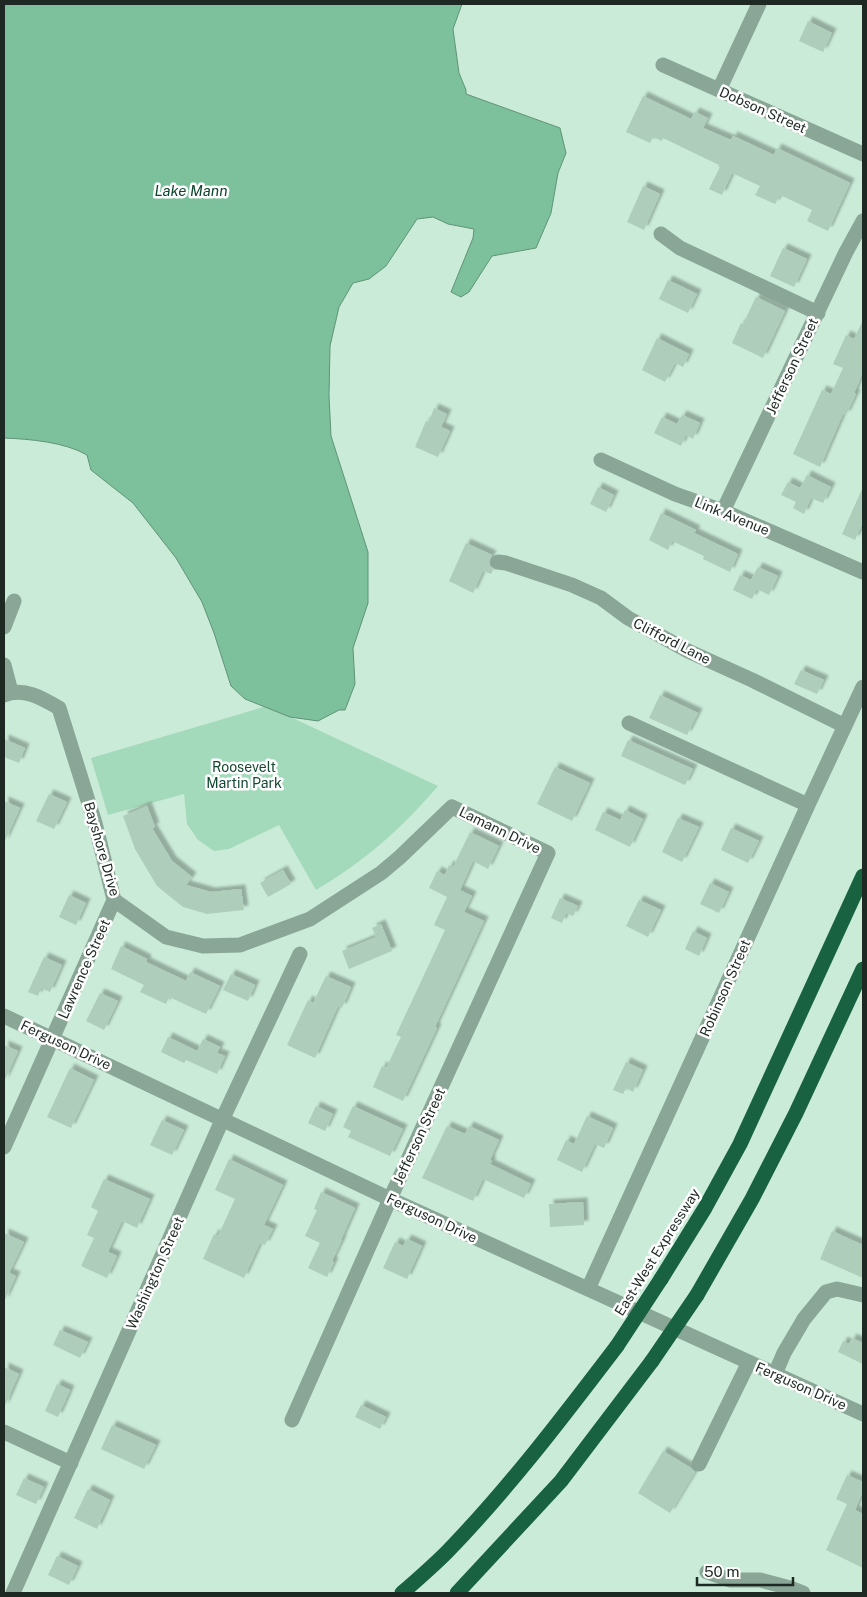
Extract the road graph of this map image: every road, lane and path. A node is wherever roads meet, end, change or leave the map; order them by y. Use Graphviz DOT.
graph roads {
  1 [pos="760,4"];
  2 [pos="663,66"];
  3 [pos="719,90"];
  4 [pos="863,154"];
  5 [pos="863,221"];
  6 [pos="661,234"];
  7 [pos="818,313"];
  8 [pos="601,460"];
  9 [pos="723,511"];
  10 [pos="498,562"];
  11 [pos="863,572"];
  12 [pos="14,601"];
  13 [pos="4,627"];
  14 [pos="4,665"];
  15 [pos="863,687"];
  16 [pos="8,694"];
  17 [pos="629,723"];
  18 [pos="845,726"];
  19 [pos="808,805"];
  20 [pos="452,806"];
  21 [pos="548,853"];
  22 [pos="863,876"];
  23 [pos="114,900"];
  24 [pos="300,954"];
  25 [pos="863,969"];
  26 [pos="4,1016"];
  27 [pos="52,1039"];
  28 [pos="223,1118"];
  29 [pos="4,1147"];
  30 [pos="390,1199"];
  31 [pos="588,1290"];
  32 [pos="863,1295"];
  33 [pos="749,1362"];
  34 [pos="775,1374"];
  35 [pos="863,1414"];
  36 [pos="292,1420"];
  37 [pos="4,1432"];
  38 [pos="70,1463"];
  39 [pos="699,1464"];
  40 [pos="707,1572"];
  41 [pos="13,1593"];
  42 [pos="402,1593"];
  43 [pos="456,1593"];
  44 [pos="803,1593"];
  1 -- 3 [label="street"];
  2 -- 3 [label="street, Dobson Street"];
  3 -- 4 [label="street, Dobson Street"];
  5 -- 7 [label="street, Jefferson Street"];
  6 -- 7 [label="street"];
  7 -- 9 [label="street, Jefferson Street"];
  8 -- 9 [label="street, Link Avenue"];
  9 -- 11 [label="street, Link Avenue"];
  10 -- 18 [label="street, Clifford Lane"];
  12 -- 13 [label="street"];
  14 -- 16 [label="street"];
  15 -- 18 [label="street, Robinson Street"];
  16 -- 23 [label="street, Bayshore Drive"];
  17 -- 19 [label="street"];
  18 -- 19 [label="street, Robinson Street"];
  19 -- 31 [label="street, Robinson Street"];
  20 -- 21 [label="street, Lamann Drive"];
  20 -- 23 [label="street, Bayshore Drive"];
  21 -- 30 [label="street, Jefferson Street"];
  22 -- 42 [label="highway, East-West Expressway, bridge"];
  23 -- 27 [label="street, Lawrence Street"];
  24 -- 28 [label="street, Washington Street"];
  25 -- 43 [label="highway, bridge"];
  26 -- 27 [label="street, Ferguson Drive"];
  27 -- 28 [label="street, Ferguson Drive"];
  27 -- 29 [label="street, Lawrence Street"];
  28 -- 30 [label="street, Ferguson Drive"];
  28 -- 38 [label="street, Washington Street"];
  30 -- 31 [label="street, Ferguson Drive"];
  30 -- 36 [label="street, Jefferson Street"];
  31 -- 33 [label="street, Ferguson Drive"];
  32 -- 34 [label="street"];
  33 -- 34 [label="street, Ferguson Drive"];
  33 -- 39 [label="street"];
  34 -- 35 [label="street, Ferguson Drive"];
  37 -- 38 [label="street"];
  38 -- 41 [label="street, Washington Street"];
  40 -- 44 [label="street"];
}
